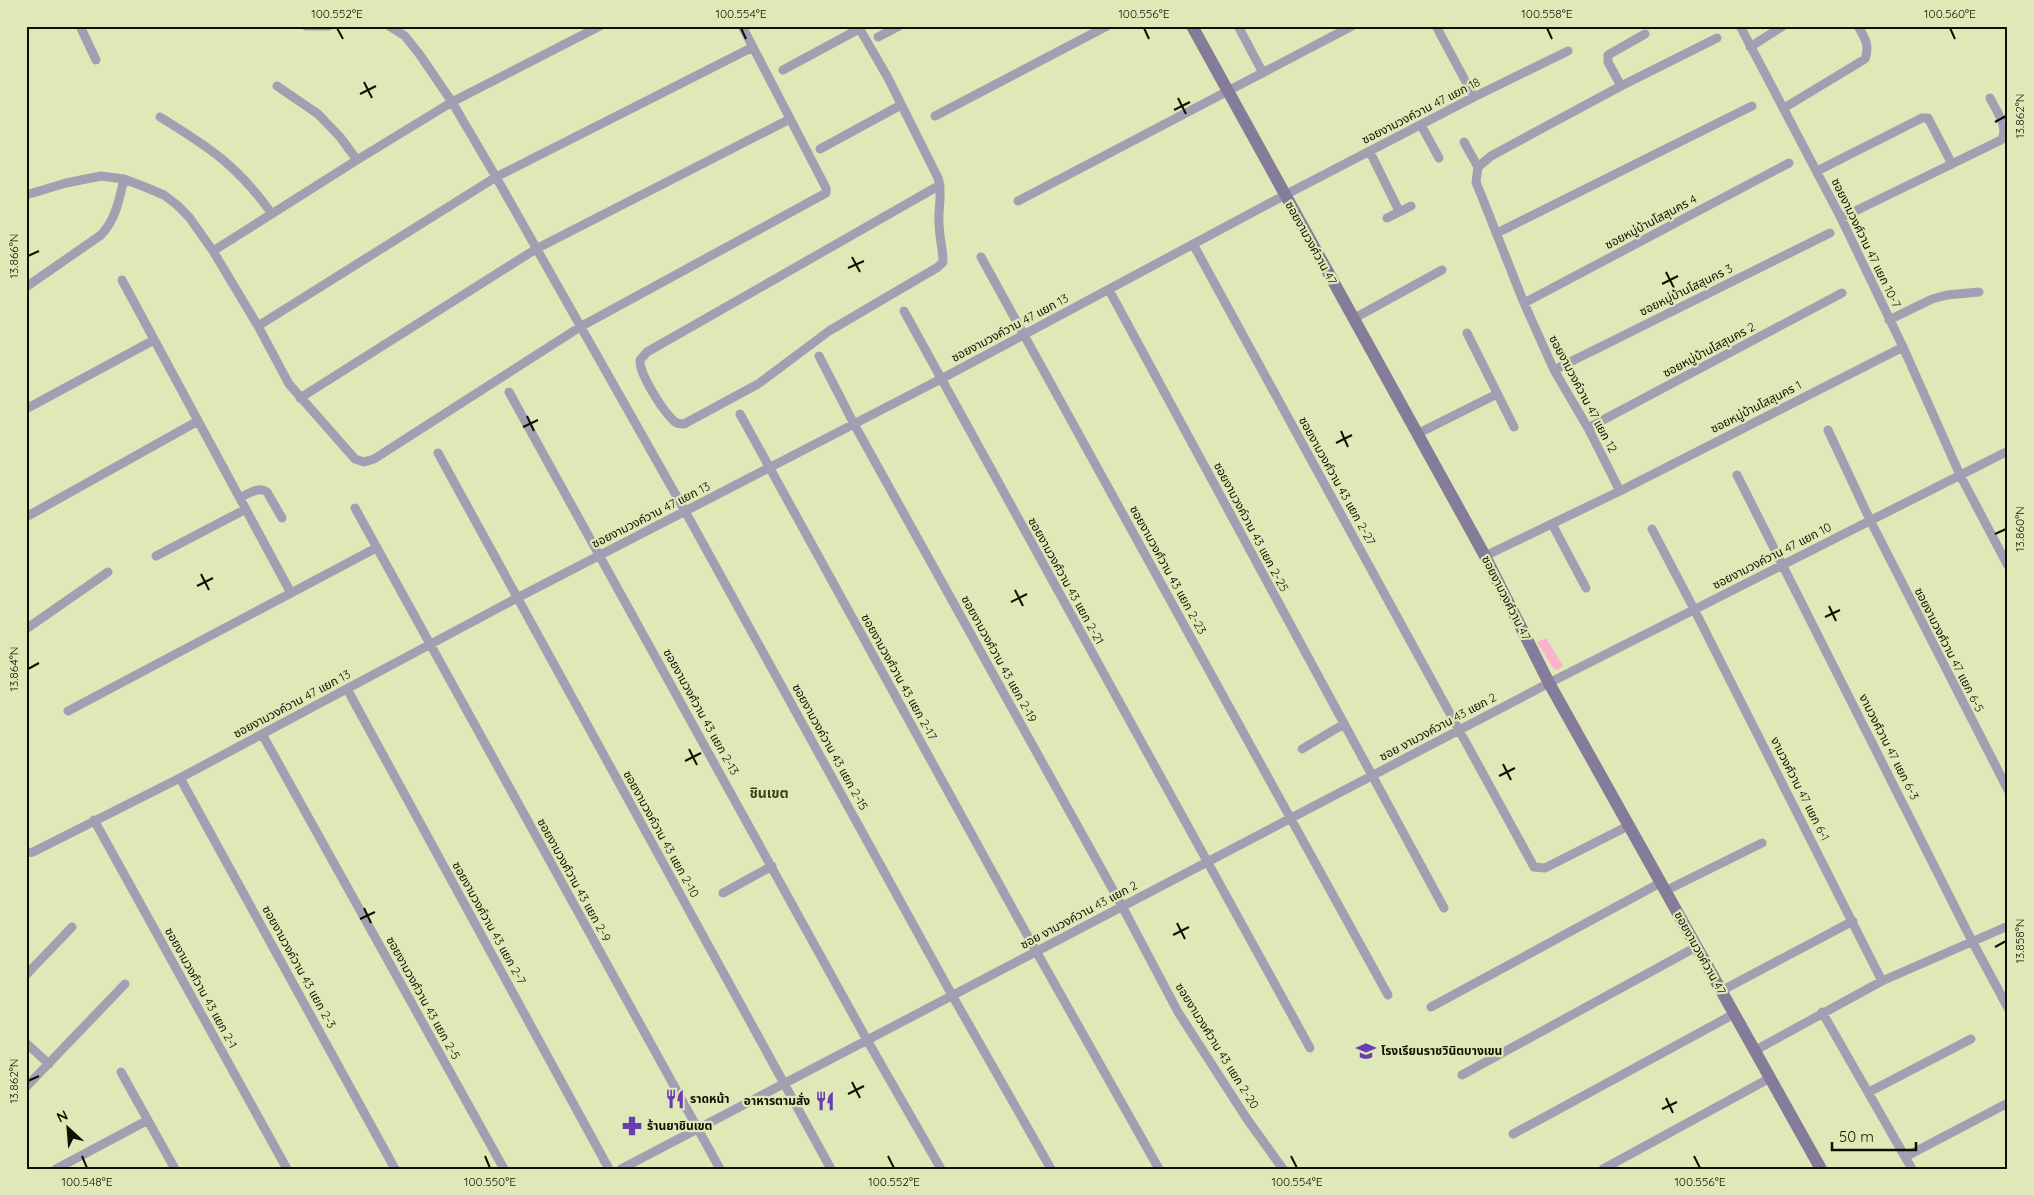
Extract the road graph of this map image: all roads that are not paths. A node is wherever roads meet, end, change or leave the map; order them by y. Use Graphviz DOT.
graph roads {
  1 [pos="80,26"];
  2 [pos="306,26"];
  3 [pos="329,26"];
  4 [pos="389,26"];
  5 [pos="600,26"];
  6 [pos="742,26"];
  7 [pos="899,26"];
  8 [pos="1107,26"];
  9 [pos="1192,26"];
  10 [pos="1238,26"];
  11 [pos="1352,26"];
  12 [pos="1436,26"];
  13 [pos="1740,26"];
  14 [pos="1783,26"];
  15 [pos="1858,26"];
  16 [pos="858,28"];
  17 [pos="1645,34"];
  18 [pos="878,37"];
  19 [pos="1717,38"];
  20 [pos="753,47"];
  21 [pos="1750,47"];
  22 [pos="1568,51"];
  23 [pos="96,60"];
  24 [pos="783,70"];
  25 [pos="1263,73"];
  26 [pos="277,86"];
  27 [pos="1621,86"];
  28 [pos="1228,92"];
  29 [pos="1474,97"];
  30 [pos="1990,98"];
  31 [pos="452,102"];
  32 [pos="902,105"];
  33 [pos="1752,106"];
  34 [pos="1784,108"];
  35 [pos="160,116"];
  36 [pos="935,116"];
  37 [pos="790,119"];
  38 [pos="1421,124"];
  39 [pos="1464,142"];
  40 [pos="820,149"];
  41 [pos="1370,152"];
  42 [pos="1439,158"];
  43 [pos="356,160"];
  44 [pos="1789,163"];
  45 [pos="1952,164"];
  46 [pos="1478,168"];
  47 [pos="1817,171"];
  48 [pos="496,177"];
  49 [pos="124,179"];
  50 [pos="940,185"];
  51 [pos="26,195"];
  52 [pos="1285,195"];
  53 [pos="1018,201"];
  54 [pos="1411,206"];
  55 [pos="1399,211"];
  56 [pos="272,214"];
  57 [pos="1387,218"];
  58 [pos="1841,218"];
  59 [pos="1497,233"];
  60 [pos="1830,233"];
  61 [pos="1193,244"];
  62 [pos="536,249"];
  63 [pos="213,251"];
  64 [pos="981,257"];
  65 [pos="1442,270"];
  66 [pos="122,280"];
  67 [pos="26,287"];
  68 [pos="1109,290"];
  69 [pos="1978,292"];
  70 [pos="1842,294"];
  71 [pos="1524,303"];
  72 [pos="904,311"];
  73 [pos="1353,319"];
  74 [pos="1889,320"];
  75 [pos="258,326"];
  76 [pos="580,327"];
  77 [pos="1467,333"];
  78 [pos="1024,334"];
  79 [pos="154,340"];
  80 [pos="1903,347"];
  81 [pos="820,356"];
  82 [pos="1554,370"];
  83 [pos="941,379"];
  84 [pos="510,392"];
  85 [pos="1497,394"];
  86 [pos="300,398"];
  87 [pos="26,409"];
  88 [pos="740,414"];
  89 [pos="198,421"];
  90 [pos="854,424"];
  91 [pos="1514,427"];
  92 [pos="1588,428"];
  93 [pos="1828,430"];
  94 [pos="1417,434"];
  95 [pos="2008,451"];
  96 [pos="438,453"];
  97 [pos="769,468"];
  98 [pos="1736,475"];
  99 [pos="1960,475"];
  100 [pos="1620,491"];
  101 [pos="240,497"];
  102 [pos="354,508"];
  103 [pos="246,509"];
  104 [pos="685,511"];
  105 [pos="26,517"];
  106 [pos="282,518"];
  107 [pos="1870,520"];
  108 [pos="1552,524"];
  109 [pos="1652,529"];
  110 [pos="376,548"];
  111 [pos="600,555"];
  112 [pos="156,556"];
  113 [pos="1484,556"];
  114 [pos="1783,564"];
  115 [pos="2008,566"];
  116 [pos="108,572"];
  117 [pos="1586,588"];
  118 [pos="291,593"];
  119 [pos="517,598"];
  120 [pos="1694,609"];
  121 [pos="26,628"];
  122 [pos="429,644"];
  123 [pos="1549,683"];
  124 [pos="347,689"];
  125 [pos="68,711"];
  126 [pos="1344,724"];
  127 [pos="1459,729"];
  128 [pos="262,734"];
  129 [pos="1302,749"];
  130 [pos="1372,775"];
  131 [pos="180,778"];
  132 [pos="2008,790"];
  133 [pos="1290,818"];
  134 [pos="94,820"];
  135 [pos="1628,826"];
  136 [pos="1762,843"];
  137 [pos="26,853"];
  138 [pos="1206,862"];
  139 [pos="772,866"];
  140 [pos="1663,887"];
  141 [pos="723,893"];
  142 [pos="1122,906"];
  143 [pos="1444,908"];
  144 [pos="1853,921"];
  145 [pos="2008,926"];
  146 [pos="72,927"];
  147 [pos="1972,941"];
  148 [pos="1696,947"];
  149 [pos="1036,951"];
  150 [pos="26,975"];
  151 [pos="1882,981"];
  152 [pos="125,984"];
  153 [pos="1721,991"];
  154 [pos="952,995"];
  155 [pos="1388,995"];
  156 [pos="1430,1007"];
  157 [pos="2008,1008"];
  158 [pos="1822,1012"];
  159 [pos="1734,1014"];
  160 [pos="1971,1039"];
  161 [pos="867,1040"];
  162 [pos="26,1043"];
  163 [pos="1310,1048"];
  164 [pos="1754,1051"];
  165 [pos="49,1064"];
  166 [pos="121,1072"];
  167 [pos="1462,1075"];
  168 [pos="1770,1078"];
  169 [pos="784,1083"];
  170 [pos="26,1087"];
  171 [pos="1869,1092"];
  172 [pos="2006,1104"];
  173 [pos="148,1120"];
  174 [pos="697,1129"];
  175 [pos="1513,1134"];
  176 [pos="1905,1157"];
  177 [pos="56,1169"];
  178 [pos="175,1169"];
  179 [pos="287,1169"];
  180 [pos="395,1169"];
  181 [pos="504,1169"];
  182 [pos="609,1169"];
  183 [pos="621,1169"];
  184 [pos="720,1169"];
  185 [pos="831,1169"];
  186 [pos="940,1169"];
  187 [pos="1051,1169"];
  188 [pos="1159,1169"];
  189 [pos="1283,1169"];
  190 [pos="1603,1169"];
  191 [pos="1821,1169"];
  192 [pos="1912,1169"];
  1 -- 23 [label="street"];
  2 -- 3 [label="street"];
  4 -- 31 [label="street, ซอยงามวงค์วาน 43 แยก 2-15"];
  5 -- 31 [label="street"];
  6 -- 20 [label="street"];
  7 -- 18 [label="street"];
  8 -- 36 [label="street"];
  9 -- 28 [label="street, ซอยงามวงศ์วาน 47"];
  10 -- 25 [label="street"];
  11 -- 25 [label="street"];
  12 -- 29 [label="street"];
  13 -- 21 [label="street, ซอยงามวงศ์วาน 47 แยก 10-7"];
  14 -- 21 [label="street"];
  15 -- 34 [label="street"];
  16 -- 24 [label="street"];
  16 -- 32 [label="street"];
  17 -- 27 [label="street"];
  19 -- 27 [label="street"];
  20 -- 37 [label="street"];
  20 -- 48 [label="street"];
  21 -- 34 [label="street, ซอยงามวงศ์วาน 47 แยก 10-7"];
  22 -- 29 [label="street, ซอยงามวงค์วาน 47 แยก 18"];
  25 -- 28 [label="street"];
  26 -- 43 [label="street"];
  27 -- 46 [label="street"];
  28 -- 52 [label="street, ซอยงามวงศ์วาน 47"];
  28 -- 53 [label="street"];
  29 -- 38 [label="street, ซอยงามวงค์วาน 47 แยก 18"];
  30 -- 45 [label="street"];
  31 -- 43 [label="street"];
  31 -- 48 [label="street, ซอยงามวงค์วาน 43 แยก 2-15"];
  32 -- 40 [label="street"];
  32 -- 50 [label="street"];
  33 -- 59 [label="street"];
  34 -- 47 [label="street, ซอยงามวงศ์วาน 47 แยก 10-7"];
  35 -- 56 [label="street"];
  37 -- 62 [label="street"];
  37 -- 76 [label="street"];
  38 -- 41 [label="street, ซอยงามวงค์วาน 47 แยก 18"];
  38 -- 42 [label="street"];
  39 -- 46 [label="street"];
  41 -- 52 [label="street, ซอยงามวงค์วาน 47 แยก 18"];
  41 -- 55 [label="street"];
  43 -- 56 [label="street"];
  44 -- 71 [label="street, ซอยหมู่บ้านโสสุนคร 4"];
  45 -- 47 [label="street"];
  45 -- 58 [label="street"];
  46 -- 59 [label="street, ซอยงามวงค์วาน 47 แยก 12"];
  47 -- 58 [label="street, ซอยงามวงศ์วาน 47 แยก 10-7"];
  48 -- 62 [label="street, ซอยงามวงค์วาน 43 แยก 2-15"];
  48 -- 75 [label="street"];
  49 -- 51 [label="street"];
  49 -- 63 [label="street"];
  49 -- 67 [label="street"];
  50 -- 50 [label="street"];
  52 -- 61 [label="street, ซอยงามวงค์วาน 47 แยก 13"];
  52 -- 73 [label="street, ซอยงามวงศ์วาน 47"];
  54 -- 55 [label="street"];
  55 -- 57 [label="street"];
  56 -- 63 [label="street"];
  58 -- 74 [label="street, ซอยงามวงศ์วาน 47 แยก 10-7"];
  59 -- 71 [label="street, ซอยงามวงค์วาน 47 แยก 12"];
  60 -- 82 [label="street, ซอยหมู่บ้านโสสุนคร 3"];
  61 -- 68 [label="street, ซอยงามวงค์วาน 47 แยก 13"];
  61 -- 127 [label="street, ซอยงามวงศ์วาน 43 แยก 2-27"];
  62 -- 76 [label="street, ซอยงามวงค์วาน 43 แยก 2-15"];
  62 -- 86 [label="street"];
  63 -- 75 [label="street"];
  64 -- 78 [label="street, ซอยงามวงศ์วาน 43 แยก 2-23"];
  65 -- 73 [label="street"];
  66 -- 79 [label="street"];
  68 -- 78 [label="street, ซอยงามวงค์วาน 47 แยก 13"];
  68 -- 126 [label="street, ซอยงามวงค์วาน 43 แยก 2-25"];
  69 -- 74 [label="street"];
  70 -- 92 [label="street, ซอยหมู่บ้านโสสุนคร 2"];
  71 -- 82 [label="street, ซอยงามวงค์วาน 47 แยก 12"];
  72 -- 83 [label="street, ซอยงามวงศ์วาน 43 แยก 2-21"];
  73 -- 94 [label="street, ซอยงามวงศ์วาน 47"];
  74 -- 80 [label="street, ซอยงามวงศ์วาน 47 แยก 10-7"];
  75 -- 86 [label="street"];
  76 -- 86 [label="street"];
  76 -- 104 [label="street, ซอยงามวงค์วาน 43 แยก 2-15"];
  77 -- 85 [label="street"];
  78 -- 83 [label="street, ซอยงามวงค์วาน 47 แยก 13"];
  78 -- 133 [label="street, ซอยงามวงศ์วาน 43 แยก 2-23"];
  79 -- 87 [label="street"];
  79 -- 89 [label="street"];
  80 -- 99 [label="street, ซอยงามวงศ์วาน 47 แยก 10-7"];
  80 -- 100 [label="street, ซอยหมู่บ้านโสสุนคร 1"];
  81 -- 90 [label="street, ซอยงามวงศ์วาน 43 แยก 2-19"];
  82 -- 92 [label="street, ซอยงามวงค์วาน 47 แยก 12"];
  83 -- 90 [label="street, ซอยงามวงค์วาน 47 แยก 13"];
  83 -- 138 [label="street, ซอยงามวงศ์วาน 43 แยก 2-21"];
  84 -- 111 [label="street, ซอยงามวงศ์วาน 43 แยก 2-13"];
  85 -- 91 [label="street"];
  85 -- 94 [label="street"];
  88 -- 97 [label="street, ซอยงามวงศ์วาน 43 แยก 2-17"];
  89 -- 101 [label="street"];
  89 -- 105 [label="street"];
  90 -- 97 [label="street, ซอยงามวงค์วาน 47 แยก 13"];
  90 -- 142 [label="street, ซอยงามวงศ์วาน 43 แยก 2-19"];
  92 -- 100 [label="street, ซอยงามวงค์วาน 47 แยก 12"];
  93 -- 107 [label="street, ซอยงามวงศ์วาน 47 แยก 6-5"];
  94 -- 113 [label="street, ซอยงามวงศ์วาน 47"];
  95 -- 99 [label="street, ซอยงามวงค์วาน 47 แยก 10"];
  96 -- 119 [label="street, ซอยงามวงค์วาน 43 แยก 2-10"];
  97 -- 104 [label="street, ซอยงามวงค์วาน 47 แยก 13"];
  97 -- 149 [label="street, ซอยงามวงศ์วาน 43 แยก 2-17"];
  98 -- 114 [label="street, งามวงศ์วาน 47 แยก 6-3"];
  99 -- 107 [label="street, ซอยงามวงค์วาน 47 แยก 10"];
  99 -- 115 [label="street, ซอยงามวงศ์วาน 47 แยก 10-7"];
  100 -- 108 [label="street"];
  101 -- 103 [label="street"];
  101 -- 106 [label="street"];
  102 -- 110 [label="street, ซอยงามวงศ์วาน 43 แยก 2-9"];
  103 -- 112 [label="street"];
  103 -- 118 [label="street"];
  104 -- 111 [label="street, ซอยงามวงค์วาน 47 แยก 13"];
  104 -- 154 [label="street, ซอยงามวงค์วาน 43 แยก 2-15"];
  107 -- 114 [label="street, ซอยงามวงค์วาน 47 แยก 10"];
  107 -- 132 [label="street, ซอยงามวงศ์วาน 47 แยก 6-5"];
  108 -- 113 [label="street"];
  108 -- 117 [label="street"];
  109 -- 120 [label="street, งามวงศ์วาน 47 แยก 6-1"];
  110 -- 118 [label="street"];
  110 -- 122 [label="street, ซอยงามวงศ์วาน 43 แยก 2-9"];
  111 -- 119 [label="street, ซอยงามวงค์วาน 47 แยก 13"];
  111 -- 139 [label="street, ซอยงามวงศ์วาน 43 แยก 2-13"];
  113 -- 123 [label="street, ซอยงามวงศ์วาน 47"];
  114 -- 120 [label="street, ซอยงามวงค์วาน 47 แยก 10"];
  114 -- 147 [label="street, งามวงศ์วาน 47 แยก 6-3"];
  116 -- 121 [label="street"];
  118 -- 125 [label="street"];
  119 -- 122 [label="street, ซอยงามวงค์วาน 47 แยก 13"];
  119 -- 169 [label="street, ซอยงามวงค์วาน 43 แยก 2-10"];
  120 -- 123 [label="street, ซอยงามวงค์วาน 47 แยก 10"];
  120 -- 144 [label="street, งามวงศ์วาน 47 แยก 6-1"];
  122 -- 124 [label="street, ซอยงามวงค์วาน 47 แยก 13"];
  122 -- 174 [label="street, ซอยงามวงศ์วาน 43 แยก 2-9"];
  123 -- 127 [label="street, ซอย งามวงค์วาน 43 แยก 2"];
  123 -- 135 [label="street, ซอยงามวงศ์วาน 47"];
  124 -- 128 [label="street, ซอยงามวงค์วาน 47 แยก 13"];
  124 -- 182 [label="street, ซอยงามวงศ์วาน 43 แยก 2-7"];
  126 -- 129 [label="street"];
  126 -- 130 [label="street, ซอยงามวงค์วาน 43 แยก 2-25"];
  127 -- 130 [label="street, ซอย งามวงค์วาน 43 แยก 2"];
  127 -- 135 [label="street, ซอยงามวงศ์วาน 43 แยก 2-27"];
  128 -- 131 [label="street, ซอยงามวงค์วาน 47 แยก 13"];
  128 -- 181 [label="street, ซอยงามวงศ์วาน 43 แยก 2-5"];
  130 -- 133 [label="street, ซอย งามวงค์วาน 43 แยก 2"];
  130 -- 143 [label="street, ซอยงามวงค์วาน 43 แยก 2-25"];
  131 -- 134 [label="street, ซอยงามวงค์วาน 47 แยก 13"];
  131 -- 180 [label="street, ซอยงามวงค์วาน 43 แยก 2-3"];
  133 -- 138 [label="street, ซอย งามวงค์วาน 43 แยก 2"];
  133 -- 155 [label="street, ซอยงามวงศ์วาน 43 แยก 2-23"];
  134 -- 137 [label="street, ซอยงามวงค์วาน 47 แยก 13"];
  134 -- 179 [label="street, ซอยงามวงศ์วาน 43 แยก 2-1"];
  135 -- 140 [label="street, ซอยงามวงศ์วาน 47"];
  136 -- 140 [label="street"];
  138 -- 142 [label="street, ซอย งามวงค์วาน 43 แยก 2"];
  138 -- 163 [label="street, ซอยงามวงศ์วาน 43 แยก 2-21"];
  139 -- 141 [label="street"];
  139 -- 161 [label="street, ซอยงามวงศ์วาน 43 แยก 2-13"];
  140 -- 148 [label="street, ซอยงามวงศ์วาน 47"];
  140 -- 156 [label="street"];
  142 -- 149 [label="street, ซอย งามวงค์วาน 43 แยก 2"];
  142 -- 189 [label="street, ซอยงามวงศ์วาน 43 แยก 2-20"];
  144 -- 151 [label="street, งามวงศ์วาน 47 แยก 6-1"];
  144 -- 153 [label="street"];
  145 -- 147 [label="street"];
  146 -- 150 [label="street"];
  147 -- 151 [label="street"];
  147 -- 157 [label="street, งามวงศ์วาน 47 แยก 6-3"];
  148 -- 153 [label="street, ซอยงามวงศ์วาน 47"];
  148 -- 167 [label="street"];
  149 -- 154 [label="street, ซอย งามวงค์วาน 43 แยก 2"];
  149 -- 188 [label="street, ซอยงามวงศ์วาน 43 แยก 2-17"];
  151 -- 158 [label="street"];
  152 -- 165 [label="street"];
  153 -- 159 [label="street, ซอยงามวงศ์วาน 47"];
  154 -- 161 [label="street, ซอย งามวงค์วาน 43 แยก 2"];
  154 -- 187 [label="street, ซอยงามวงค์วาน 43 แยก 2-15"];
  158 -- 164 [label="street"];
  158 -- 171 [label="street"];
  159 -- 164 [label="street, ซอยงามวงศ์วาน 47"];
  159 -- 175 [label="street"];
  160 -- 171 [label="street"];
  161 -- 169 [label="street, ซอย งามวงค์วาน 43 แยก 2"];
  161 -- 186 [label="street, ซอยงามวงศ์วาน 43 แยก 2-13"];
  162 -- 165 [label="street"];
  164 -- 168 [label="street, ซอยงามวงศ์วาน 47"];
  165 -- 170 [label="street"];
  166 -- 173 [label="street"];
  168 -- 190 [label="street"];
  168 -- 191 [label="street, ซอยงามวงศ์วาน 47"];
  169 -- 174 [label="street, ซอย งามวงค์วาน 43 แยก 2"];
  169 -- 185 [label="street, ซอยงามวงค์วาน 43 แยก 2-10"];
  171 -- 176 [label="street"];
  172 -- 176 [label="street"];
  173 -- 177 [label="street"];
  173 -- 178 [label="street"];
  174 -- 183 [label="street, ซอย งามวงค์วาน 43 แยก 2"];
  174 -- 184 [label="street, ซอยงามวงศ์วาน 43 แยก 2-9"];
  176 -- 192 [label="street"];
}
